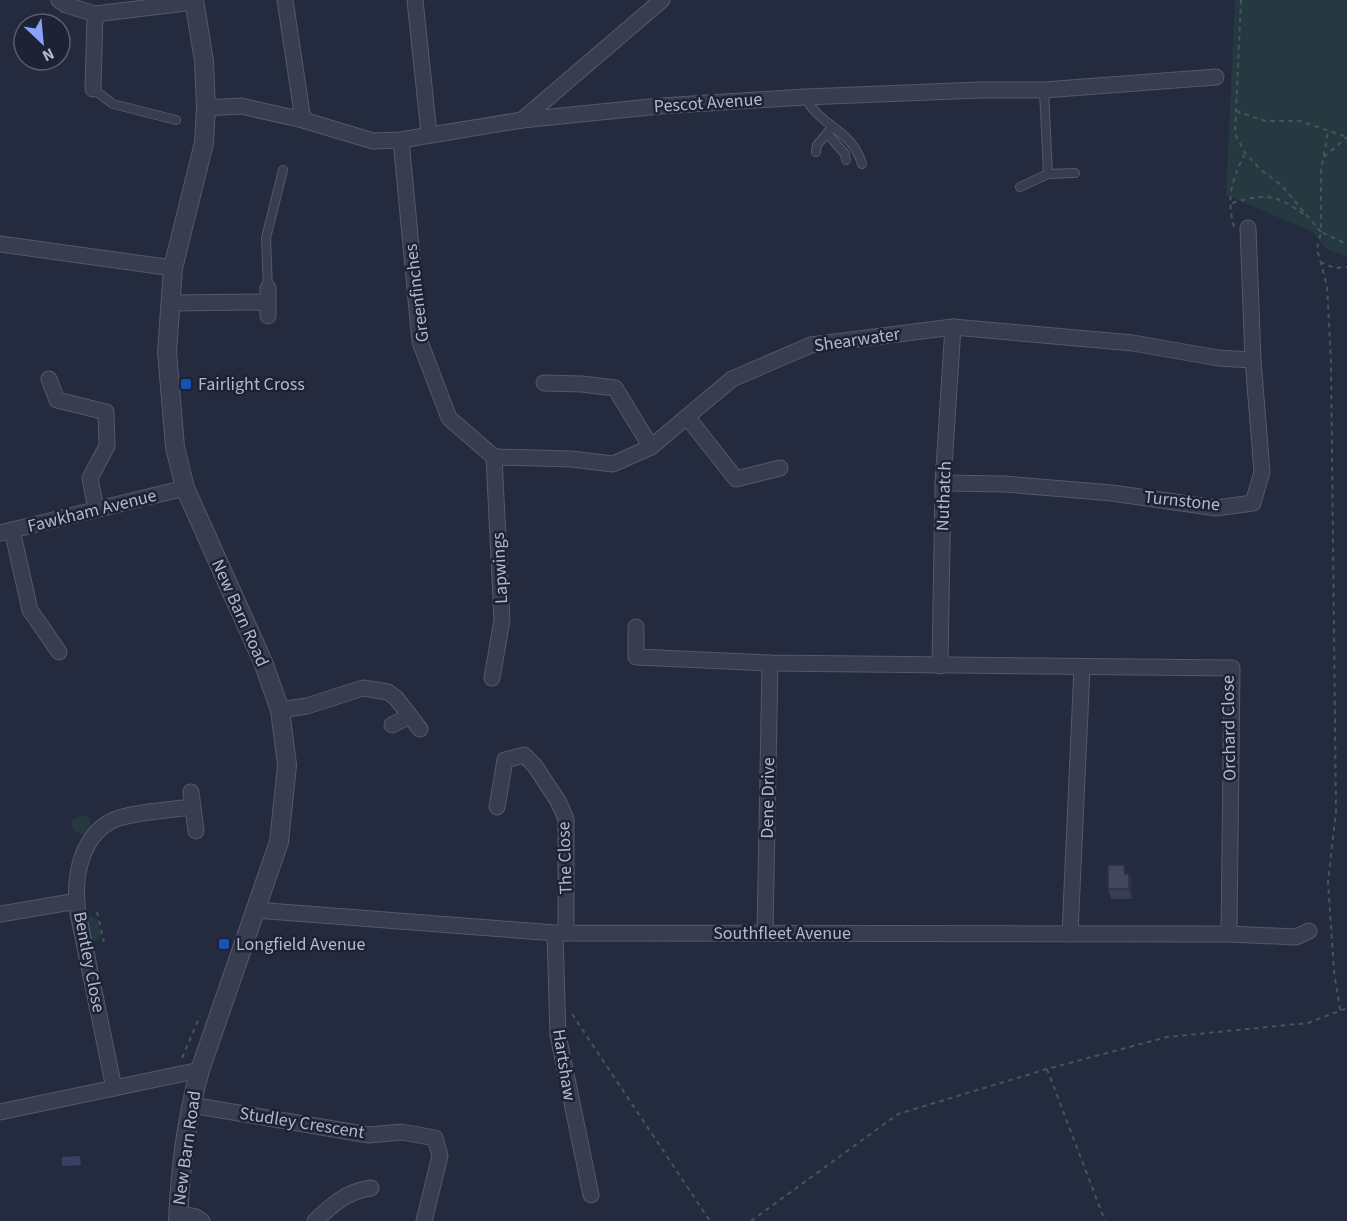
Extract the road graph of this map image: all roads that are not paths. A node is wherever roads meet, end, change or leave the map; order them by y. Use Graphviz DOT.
graph roads {
  1 [pos="59,0"];
  2 [pos="285,0"];
  3 [pos="415,0"];
  4 [pos="662,0"];
  5 [pos="194,1"];
  6 [pos="95,15"];
  7 [pos="1216,77"];
  8 [pos="93,89"];
  9 [pos="1044,90"];
  10 [pos="805,97"];
  11 [pos="206,108"];
  12 [pos="176,120"];
  13 [pos="303,120"];
  14 [pos="522,120"];
  15 [pos="833,126"];
  16 [pos="429,134"];
  17 [pos="827,134"];
  18 [pos="401,140"];
  19 [pos="816,152"];
  20 [pos="846,160"];
  21 [pos="862,164"];
  22 [pos="283,170"];
  23 [pos="1075,172"];
  24 [pos="1048,174"];
  25 [pos="1020,187"];
  26 [pos="1241,229"];
  27 [pos="0,244"];
  28 [pos="173,268"];
  29 [pos="268,302"];
  30 [pos="170,303"];
  31 [pos="954,327"];
  32 [pos="1253,360"];
  33 [pos="49,379"];
  34 [pos="543,383"];
  35 [pos="688,418"];
  36 [pos="651,447"];
  37 [pos="494,457"];
  38 [pos="780,468"];
  39 [pos="943,483"];
  40 [pos="185,488"];
  41 [pos="96,509"];
  42 [pos="6,532"];
  43 [pos="636,627"];
  44 [pos="59,652"];
  45 [pos="770,663"];
  46 [pos="940,666"];
  47 [pos="1082,668"];
  48 [pos="492,678"];
  49 [pos="280,710"];
  50 [pos="410,716"];
  51 [pos="392,725"];
  52 [pos="420,729"];
  53 [pos="497,807"];
  54 [pos="196,831"];
  55 [pos="77,901"];
  56 [pos="255,910"];
  57 [pos="0,914"];
  58 [pos="1309,931"];
  59 [pos="561,932"];
  60 [pos="765,933"];
  61 [pos="1070,934"];
  62 [pos="1229,934"];
  63 [pos="200,1071"];
  64 [pos="114,1088"];
  65 [pos="190,1105"];
  66 [pos="0,1112"];
  67 [pos="371,1188"];
  68 [pos="591,1195"];
  69 [pos="178,1217"];
  70 [pos="202,1221"];
  71 [pos="315,1221"];
  72 [pos="424,1221"];
  1 -- 6 [label="street"];
  2 -- 13 [label="street"];
  3 -- 16 [label="street"];
  4 -- 14 [label="street"];
  5 -- 6 [label="street"];
  5 -- 11 [label="street, New Barn Road"];
  6 -- 8 [label="street"];
  7 -- 9 [label="street, Pescot Avenue"];
  8 -- 12 [label="lane"];
  9 -- 10 [label="street, Pescot Avenue"];
  9 -- 24 [label="lane"];
  10 -- 14 [label="street, Pescot Avenue"];
  10 -- 15 [label="lane"];
  11 -- 13 [label="street, Pescot Avenue"];
  11 -- 28 [label="street, New Barn Road"];
  13 -- 18 [label="street, Pescot Avenue"];
  14 -- 16 [label="street, Pescot Avenue"];
  15 -- 17 [label="lane"];
  15 -- 21 [label="lane"];
  16 -- 18 [label="street, Pescot Avenue"];
  17 -- 19 [label="lane"];
  17 -- 20 [label="lane"];
  18 -- 37 [label="street, Greenfinches"];
  22 -- 29 [label="lane"];
  23 -- 24 [label="lane"];
  24 -- 25 [label="lane"];
  26 -- 32 [label="street, Turnstone"];
  27 -- 28 [label="street"];
  28 -- 30 [label="street, New Barn Road"];
  29 -- 30 [label="street"];
  30 -- 40 [label="street, New Barn Road"];
  31 -- 32 [label="street, Shearwater"];
  31 -- 35 [label="street, Shearwater"];
  31 -- 39 [label="street, Nuthatch"];
  32 -- 39 [label="street, Turnstone"];
  33 -- 41 [label="street"];
  34 -- 36 [label="street"];
  35 -- 36 [label="street, Shearwater"];
  35 -- 38 [label="street"];
  36 -- 37 [label="street, Shearwater"];
  37 -- 48 [label="street, Lapwings"];
  39 -- 46 [label="street, Nuthatch"];
  40 -- 41 [label="street, Fawkham Avenue"];
  40 -- 49 [label="street, New Barn Road"];
  41 -- 42 [label="street, Fawkham Avenue"];
  42 -- 44 [label="street"];
  43 -- 45 [label="street"];
  45 -- 46 [label="street"];
  45 -- 60 [label="street, Dene Drive"];
  46 -- 47 [label="street, Orchard Close"];
  47 -- 61 [label="street"];
  47 -- 62 [label="street, Orchard Close"];
  49 -- 50 [label="street"];
  49 -- 56 [label="street, New Barn Road"];
  50 -- 51 [label="street"];
  50 -- 52 [label="street"];
  53 -- 59 [label="street, The Close"];
  54 -- 55 [label="street, Bentley Close"];
  55 -- 57 [label="street"];
  55 -- 64 [label="street, Bentley Close"];
  56 -- 59 [label="street, Southfleet Avenue"];
  56 -- 63 [label="street, New Barn Road"];
  58 -- 62 [label="street, Southfleet Avenue"];
  59 -- 60 [label="street, Southfleet Avenue"];
  59 -- 68 [label="street, Hartshaw"];
  60 -- 61 [label="street, Southfleet Avenue"];
  61 -- 62 [label="street, Southfleet Avenue"];
  63 -- 64 [label="street"];
  63 -- 65 [label="street, New Barn Road"];
  64 -- 66 [label="street"];
  65 -- 69 [label="street, New Barn Road"];
  65 -- 72 [label="street, Studley Crescent"];
  67 -- 71 [label="street"];
  69 -- 70 [label="street"];
}
